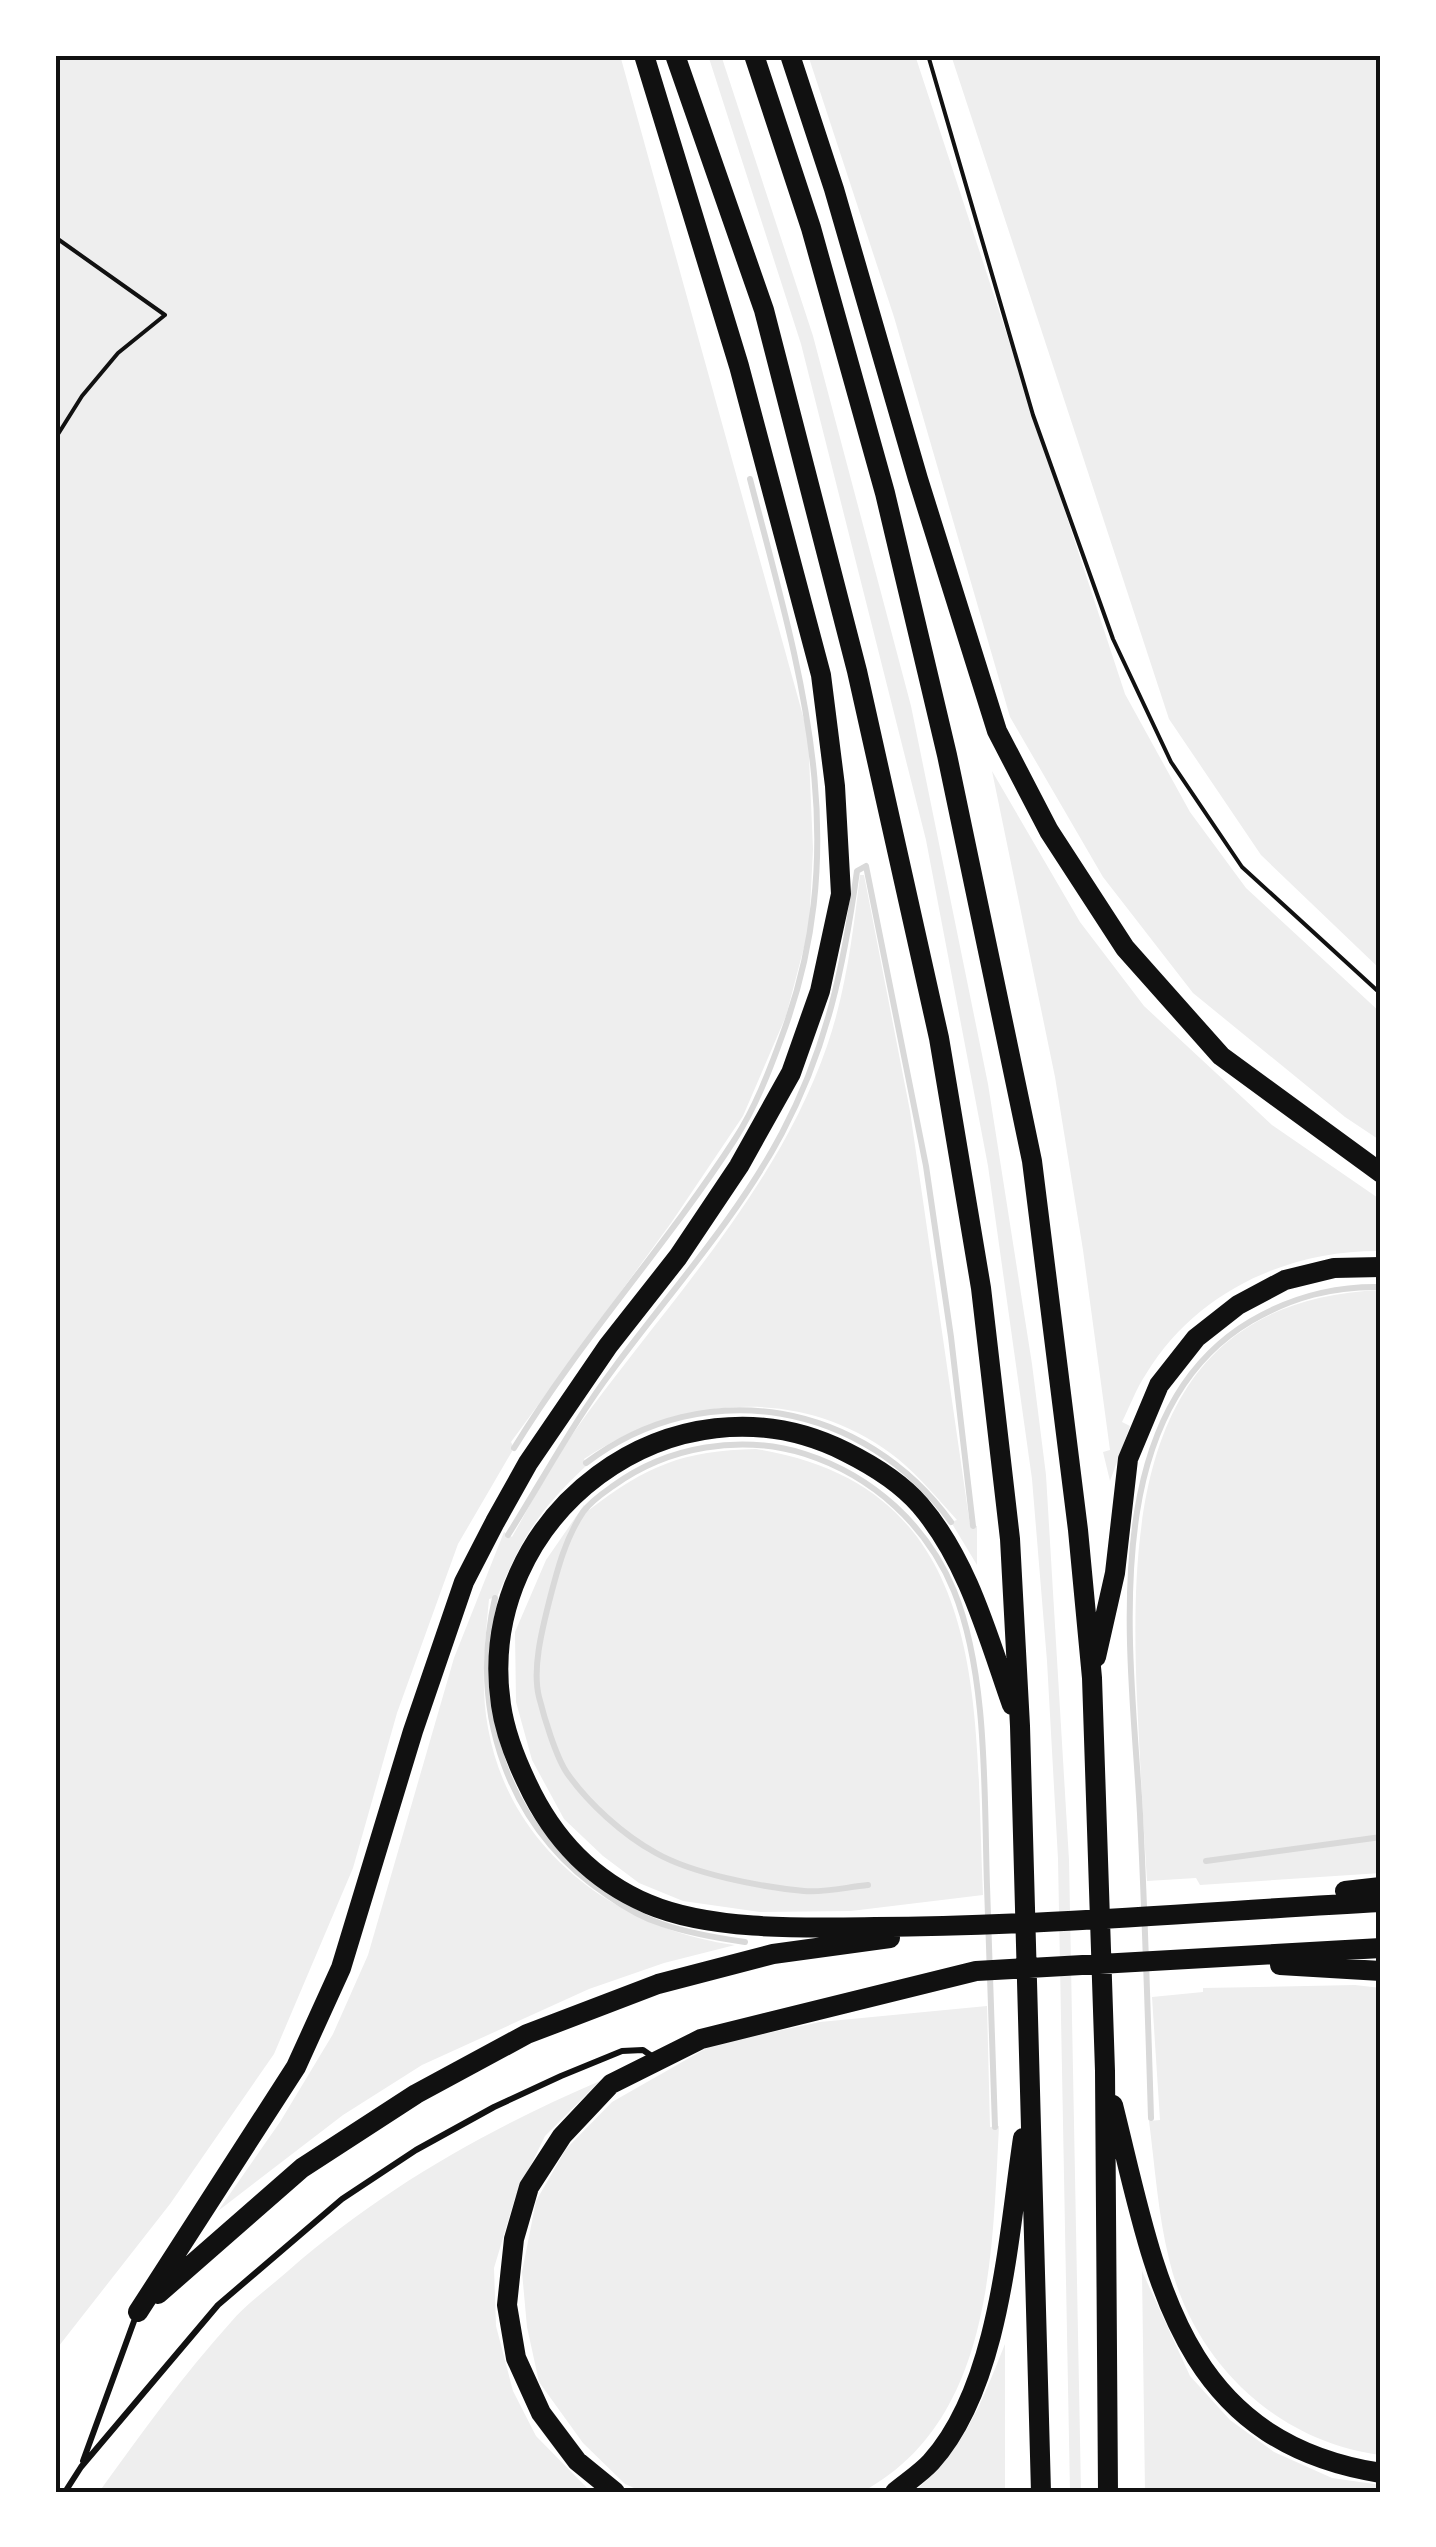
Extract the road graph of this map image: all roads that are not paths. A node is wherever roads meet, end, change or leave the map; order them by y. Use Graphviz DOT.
graph roads {
  1 [pos="644,55"];
  2 [pos="675,55"];
  3 [pos="754,55"];
  4 [pos="790,55"];
  5 [pos="1381,1173"];
  6 [pos="1381,1267"];
  7 [pos="1092,1678"];
  8 [pos="1020,1726"];
  9 [pos="1381,1888"];
  10 [pos="1381,1902"];
  11 [pos="1165,1914"];
  12 [pos="974,1926"];
  13 [pos="1381,1948"];
  14 [pos="1168,1960"];
  15 [pos="1381,1972"];
  16 [pos="658,2060"];
  17 [pos="1105,2071"];
  18 [pos="1030,2086"];
  19 [pos="138,2312"];
  20 [pos="81,2467"];
  21 [pos="1381,2473"];
  22 [pos="65,2492"];
  23 [pos="616,2492"];
  24 [pos="895,2492"];
  25 [pos="1041,2492"];
  26 [pos="1108,2492"];
  1 -- 19 [label="highway"];
  2 -- 8 [label="highway"];
  3 -- 7 [label="highway"];
  4 -- 5 [label="highway"];
  6 -- 7 [label="highway"];
  7 -- 17 [label="highway"];
  8 -- 12 [label="highway"];
  8 -- 18 [label="highway"];
  9 -- 11 [label="highway"];
  10 -- 11 [label="highway"];
  11 -- 12 [label="highway"];
  12 -- 19 [label="highway"];
  13 -- 14 [label="highway"];
  14 -- 15 [label="highway"];
  14 -- 16 [label="highway"];
  16 -- 20 [label="lane"];
  16 -- 23 [label="highway"];
  17 -- 21 [label="highway"];
  17 -- 26 [label="highway"];
  18 -- 24 [label="highway"];
  18 -- 25 [label="highway"];
  19 -- 20 [label="lane"];
  20 -- 22 [label="lane"];
}
